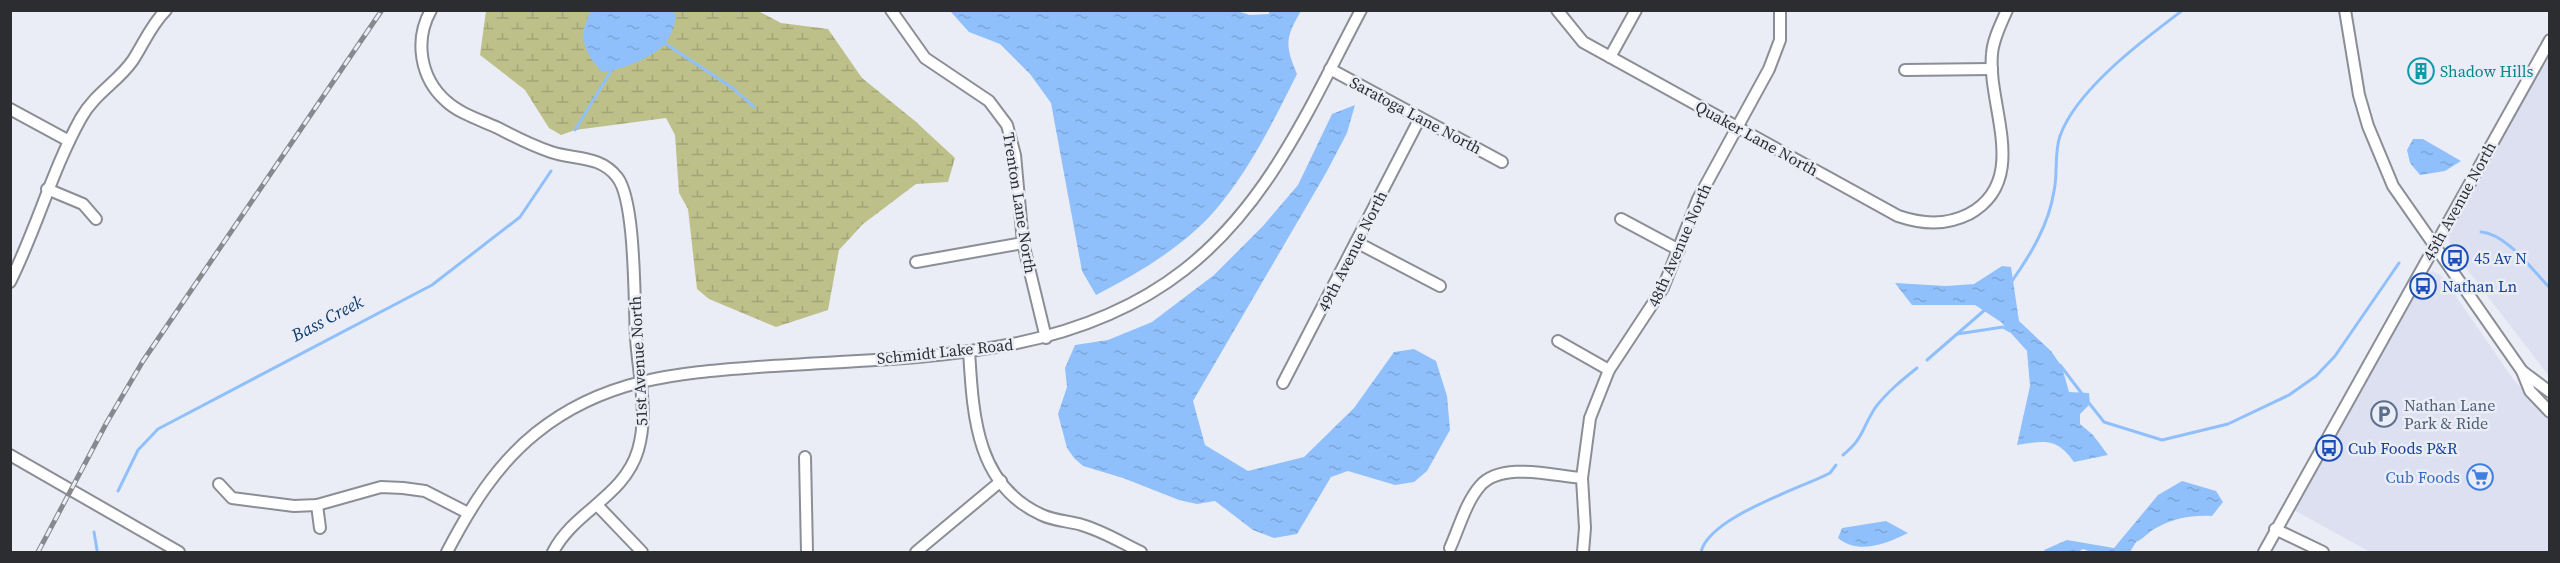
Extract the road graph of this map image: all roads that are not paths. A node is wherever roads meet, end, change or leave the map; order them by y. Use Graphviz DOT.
graph roads {
  1 [pos="166,10"];
  2 [pos="431,10"];
  3 [pos="891,10"];
  4 [pos="1361,10"];
  5 [pos="1557,10"];
  6 [pos="1636,10"];
  7 [pos="1780,10"];
  8 [pos="2007,10"];
  9 [pos="2345,10"];
  10 [pos="2550,40"];
  11 [pos="1610,57"];
  12 [pos="1330,69"];
  13 [pos="1992,69"];
  14 [pos="1905,70"];
  15 [pos="10,109"];
  16 [pos="1419,118"];
  17 [pos="1737,127"];
  18 [pos="69,141"];
  19 [pos="1502,162"];
  20 [pos="47,189"];
  21 [pos="96,219"];
  22 [pos="1621,219"];
  23 [pos="1356,242"];
  24 [pos="1023,243"];
  25 [pos="2434,246"];
  26 [pos="1679,250"];
  27 [pos="916,262"];
  28 [pos="10,282"];
  29 [pos="1440,286"];
  30 [pos="1046,338"];
  31 [pos="1558,341"];
  32 [pos="969,351"];
  33 [pos="1609,370"];
  34 [pos="2522,371"];
  35 [pos="641,381"];
  36 [pos="1283,383"];
  37 [pos="2550,393"];
  38 [pos="2550,412"];
  39 [pos="10,455"];
  40 [pos="805,457"];
  41 [pos="1582,478"];
  42 [pos="1001,481"];
  43 [pos="219,484"];
  44 [pos="317,505"];
  45 [pos="597,505"];
  46 [pos="468,513"];
  47 [pos="320,528"];
  48 [pos="2275,529"];
  49 [pos="1450,548"];
  50 [pos="179,552"];
  51 [pos="447,552"];
  52 [pos="553,552"];
  53 [pos="642,552"];
  54 [pos="807,552"];
  55 [pos="916,552"];
  56 [pos="1141,552"];
  57 [pos="1583,552"];
  58 [pos="2264,552"];
  59 [pos="2323,552"];
  1 -- 18 [label="street"];
  2 -- 35 [label="street, 51st Avenue North"];
  3 -- 24 [label="street, Trenton Lane North"];
  4 -- 12 [label="street, Schmidt Lake Road"];
  5 -- 11 [label="street, Quaker Lane North"];
  6 -- 11 [label="street"];
  7 -- 17 [label="street, 48th Avenue North"];
  8 -- 13 [label="street"];
  9 -- 25 [label="street"];
  10 -- 25 [label="street, 45th Avenue North"];
  11 -- 17 [label="street, Quaker Lane North"];
  12 -- 16 [label="street, Saratoga Lane North"];
  12 -- 30 [label="street, Schmidt Lake Road"];
  13 -- 14 [label="street"];
  13 -- 17 [label="street, Quaker Lane North"];
  15 -- 18 [label="street"];
  16 -- 19 [label="street, Saratoga Lane North"];
  16 -- 23 [label="street, 49th Avenue North"];
  17 -- 26 [label="street, 48th Avenue North"];
  18 -- 20 [label="street"];
  20 -- 21 [label="street"];
  20 -- 28 [label="street"];
  22 -- 26 [label="street"];
  23 -- 29 [label="street"];
  23 -- 36 [label="street, 49th Avenue North"];
  24 -- 27 [label="street"];
  24 -- 30 [label="street, Trenton Lane North"];
  25 -- 34 [label="street"];
  25 -- 48 [label="street, 45th Avenue North"];
  26 -- 33 [label="street, 48th Avenue North"];
  30 -- 32 [label="street, Schmidt Lake Road"];
  31 -- 33 [label="street"];
  32 -- 35 [label="street, Schmidt Lake Road"];
  32 -- 42 [label="street"];
  33 -- 41 [label="street, 48th Avenue North"];
  34 -- 37 [label="street"];
  34 -- 38 [label="street"];
  35 -- 45 [label="street, 51st Avenue North"];
  35 -- 46 [label="street, Schmidt Lake Road"];
  39 -- 50 [label="street"];
  40 -- 54 [label="street"];
  41 -- 49 [label="street"];
  41 -- 57 [label="street, 48th Avenue North"];
  42 -- 55 [label="street"];
  42 -- 56 [label="street"];
  43 -- 44 [label="street"];
  44 -- 46 [label="street"];
  44 -- 47 [label="street"];
  45 -- 52 [label="street, 51st Avenue North"];
  45 -- 53 [label="street"];
  46 -- 51 [label="street, Schmidt Lake Road"];
  48 -- 58 [label="street, 45th Avenue North"];
  48 -- 59 [label="street"];
}
